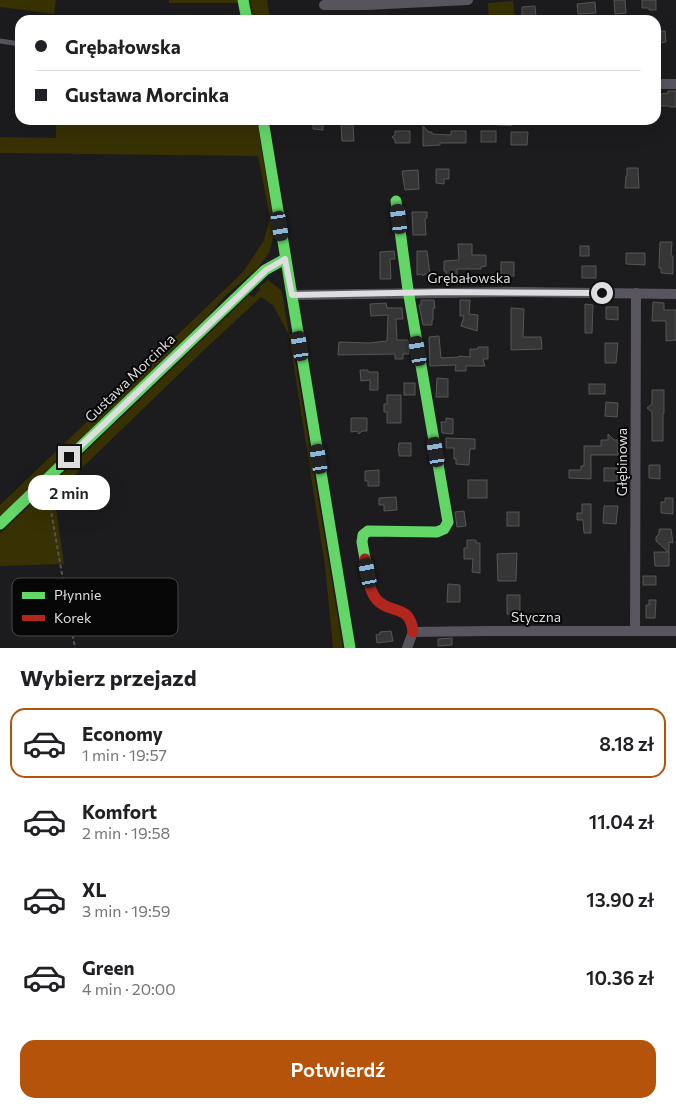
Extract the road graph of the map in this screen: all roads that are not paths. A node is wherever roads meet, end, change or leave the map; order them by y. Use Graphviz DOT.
graph roads {
  1 [pos="243,0"];
  2 [pos="468,0"];
  3 [pos="324,5"];
  4 [pos="246,15"];
  5 [pos="0,41"];
  6 [pos="15,43"];
  7 [pos="661,84"];
  8 [pos="676,84"];
  9 [pos="264,125"];
  10 [pos="396,201"];
  11 [pos="285,259"];
  12 [pos="408,292"];
  13 [pos="636,293"];
  14 [pos="676,294"];
  15 [pos="292,295"];
  16 [pos="0,524"];
  17 [pos="635,630"];
  18 [pos="676,631"];
  19 [pos="413,632"];
  20 [pos="350,648"];
  21 [pos="407,648"];
  1 -- 4 [label="street"];
  2 -- 3 [label="street"];
  5 -- 6 [label="lane"];
  7 -- 8 [label="street"];
  9 -- 11 [label="street"];
  10 -- 12 [label="street"];
  11 -- 15 [label="street"];
  11 -- 16 [label="street, Gustawa Morcinka"];
  12 -- 13 [label="street, Grębałowska"];
  12 -- 15 [label="street, Grębałowska"];
  12 -- 19 [label="street"];
  13 -- 14 [label="street, Grębałowska"];
  13 -- 17 [label="street, Głębinowa"];
  15 -- 20 [label="street"];
  17 -- 18 [label="street, Styczna"];
  17 -- 19 [label="street, Styczna"];
  19 -- 21 [label="street"];
}
